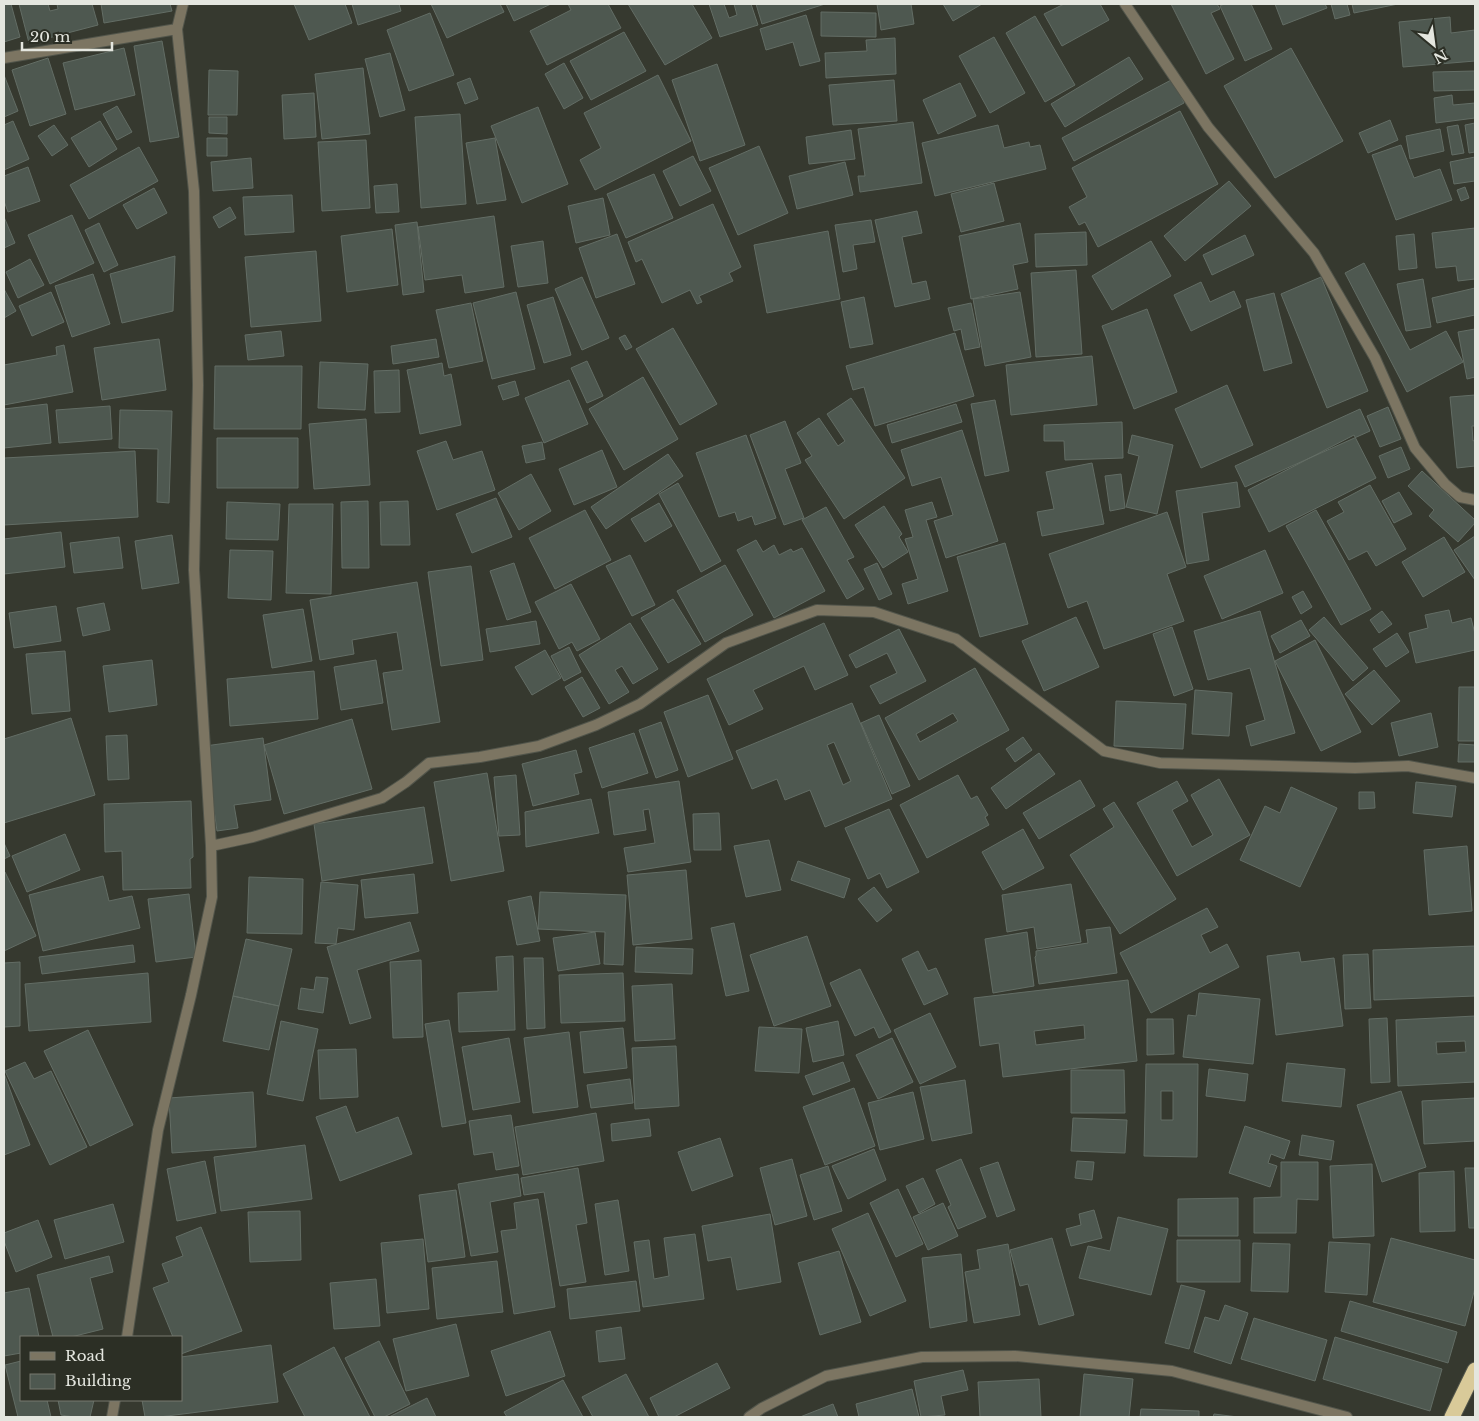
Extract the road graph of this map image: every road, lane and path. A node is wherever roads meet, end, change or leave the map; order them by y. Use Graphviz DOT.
graph roads {
  1 [pos="182,4"];
  2 [pos="1125,4"];
  3 [pos="177,29"];
  4 [pos="4,58"];
  5 [pos="1475,500"];
  6 [pos="1475,778"];
  7 [pos="211,846"];
  8 [pos="127,1336"];
  9 [pos="1475,1370"];
  10 [pos="116,1401"];
  11 [pos="112,1417"];
  12 [pos="749,1417"];
  13 [pos="1347,1417"];
  14 [pos="1452,1417"];
  1 -- 3 [label="street"];
  2 -- 5 [label="street"];
  3 -- 4 [label="street"];
  3 -- 7 [label="street"];
  6 -- 7 [label="street"];
  7 -- 8 [label="street"];
  9 -- 14 [label="highway"];
  10 -- 11 [label="street"];
  12 -- 13 [label="street"];
}
